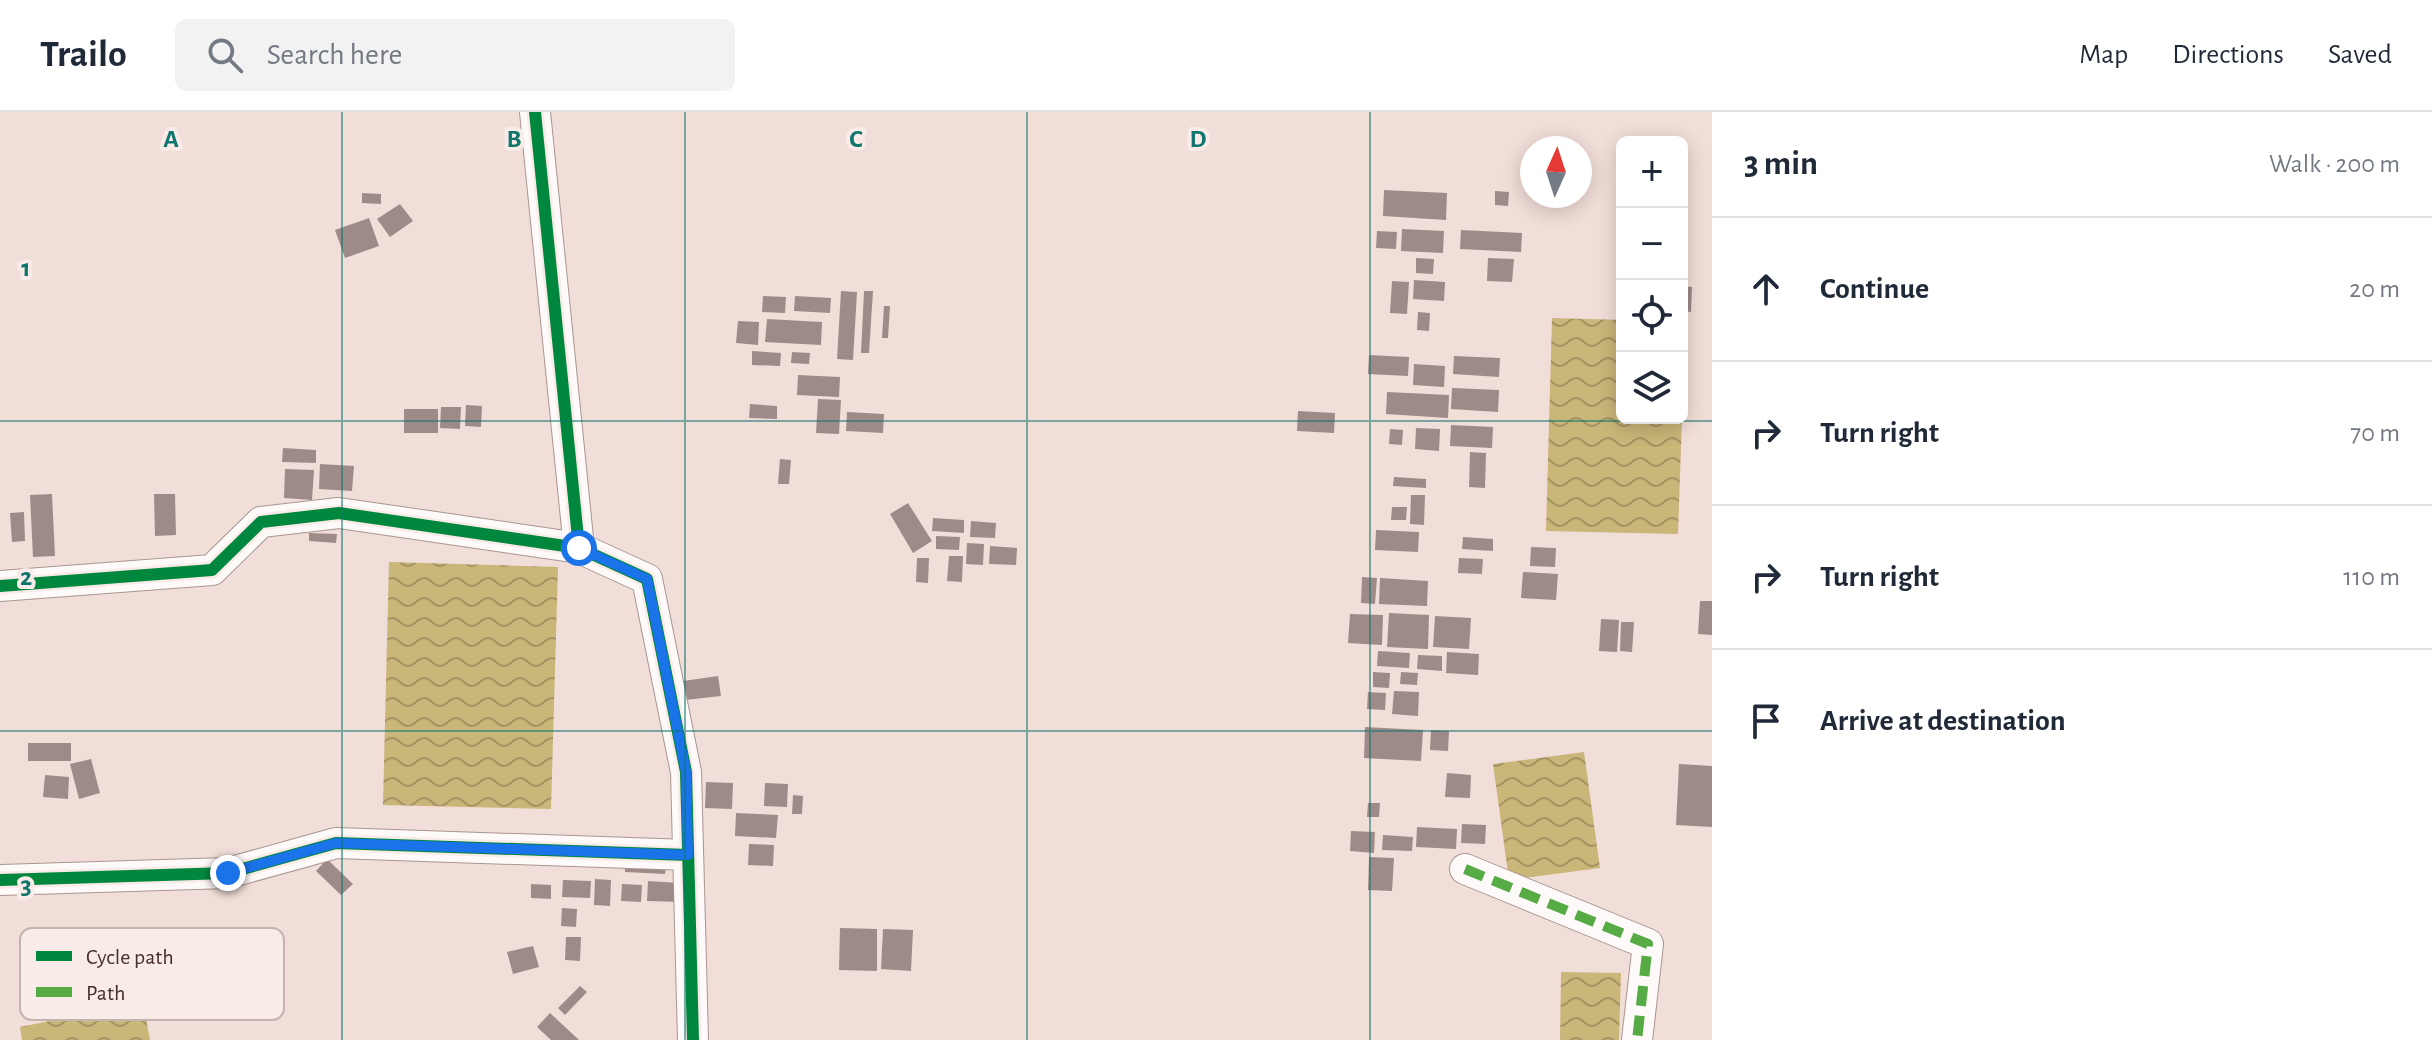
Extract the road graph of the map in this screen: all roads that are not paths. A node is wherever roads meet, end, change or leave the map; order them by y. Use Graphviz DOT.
graph roads {
  1 [pos="535,112"];
  2 [pos="579,548"];
  3 [pos="0,586"];
  4 [pos="688,855"];
  5 [pos="1465,869"];
  6 [pos="0,880"];
  7 [pos="693,1040"];
  8 [pos="1637,1040"];
  1 -- 2 [label="street"];
  2 -- 3 [label="street"];
  2 -- 4 [label="street"];
  4 -- 6 [label="street"];
  4 -- 7 [label="street"];
  5 -- 8 [label="street"];
}
